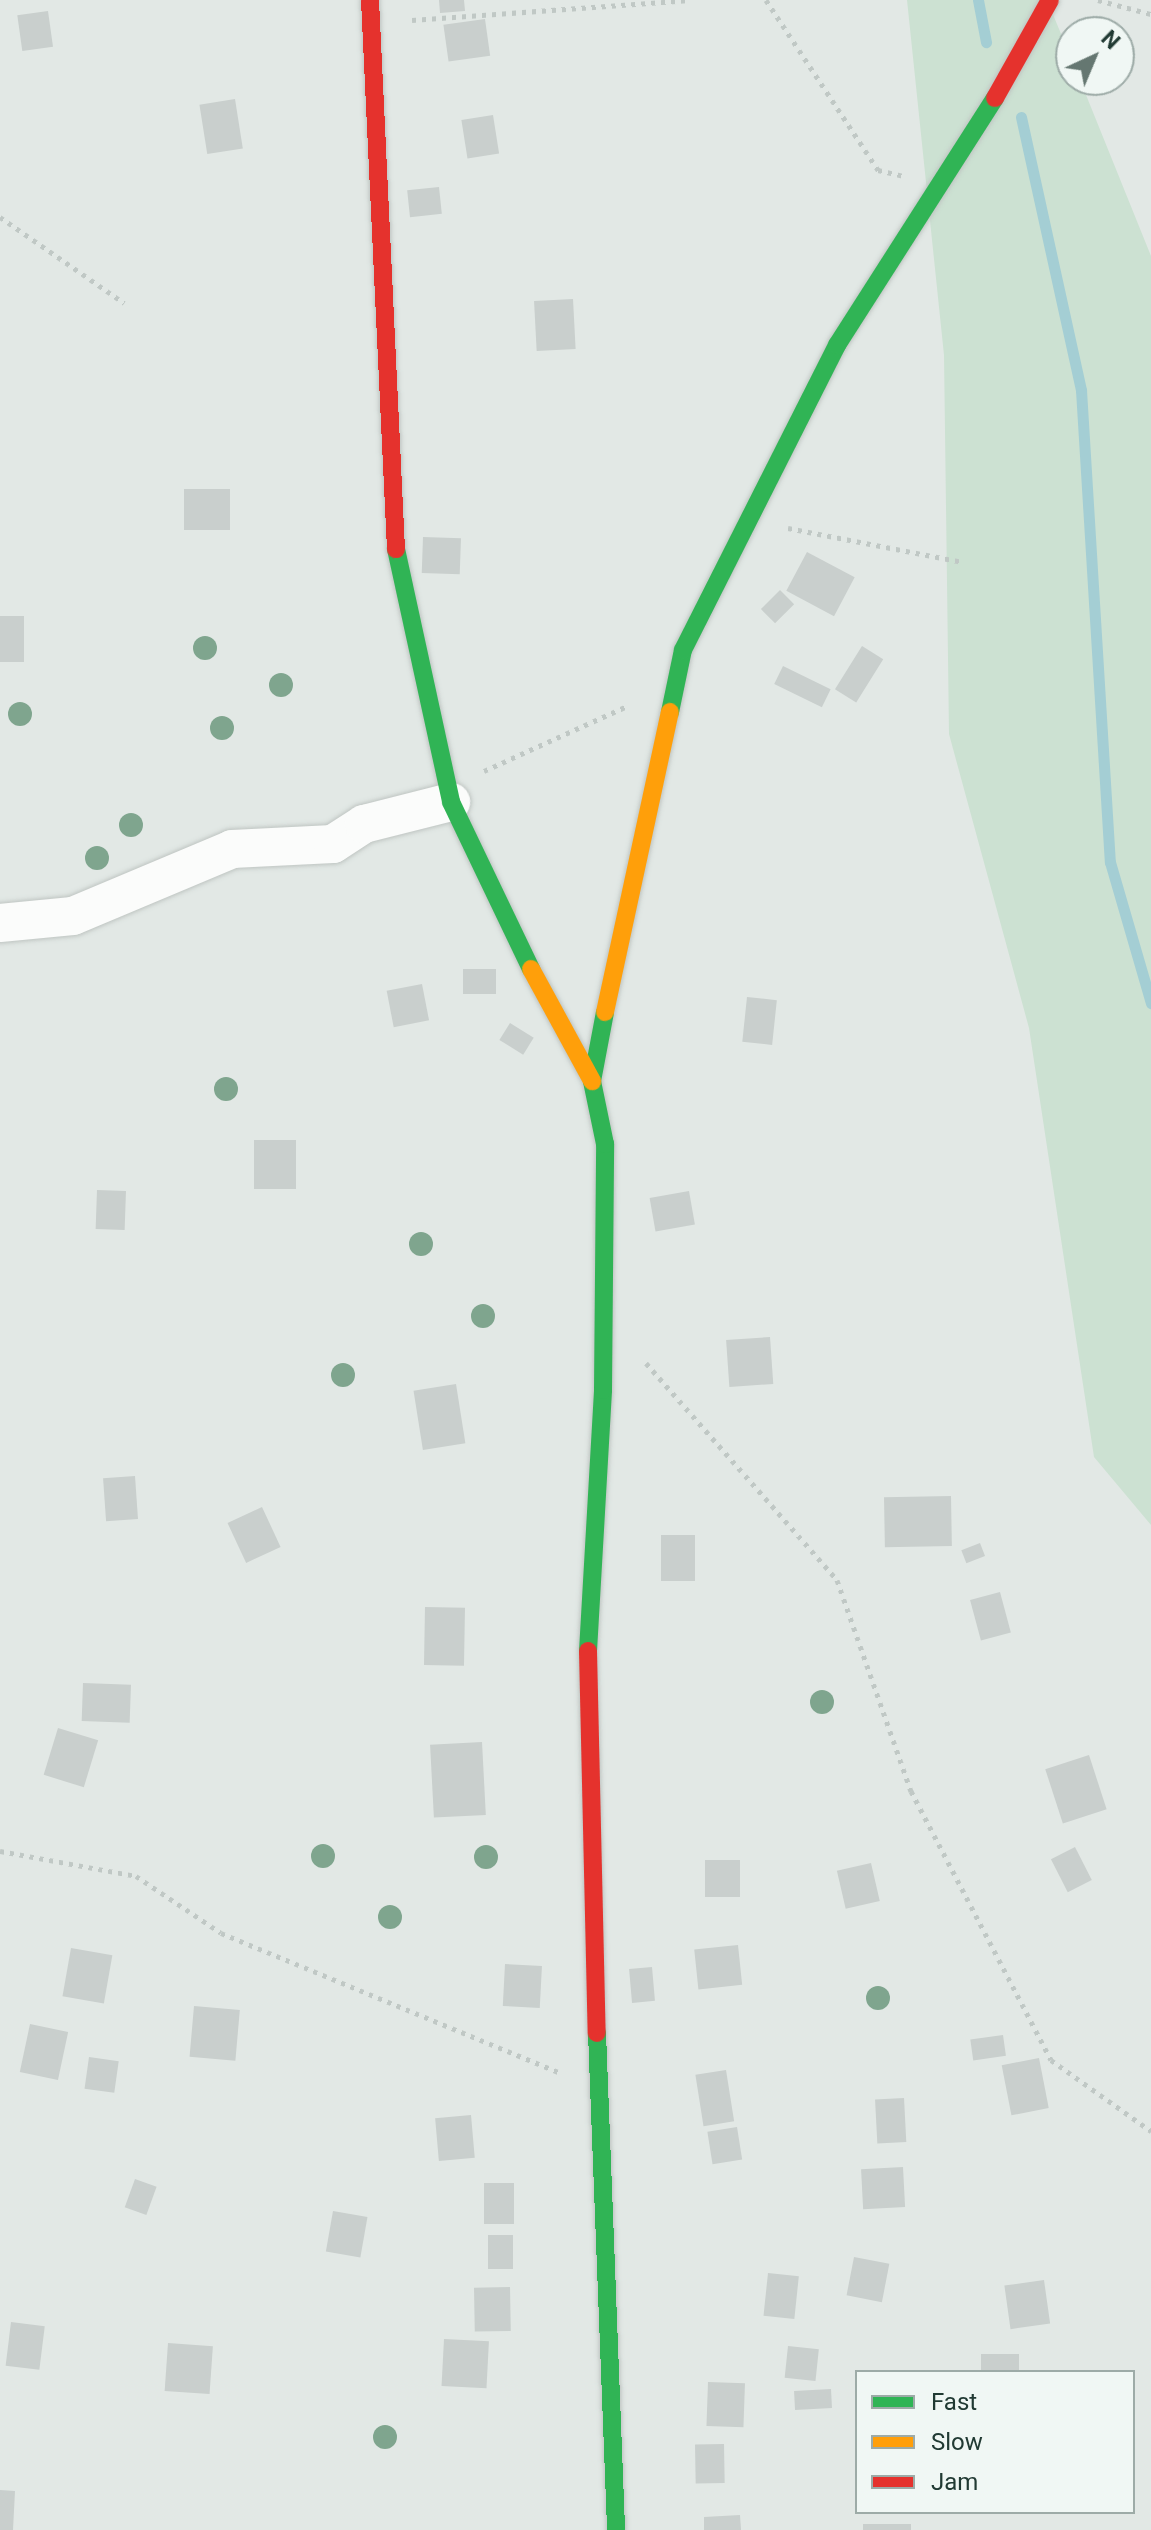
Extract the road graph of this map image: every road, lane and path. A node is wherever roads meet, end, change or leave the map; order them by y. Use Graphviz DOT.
graph roads {
  1 [pos="370,0"];
  2 [pos="690,0"];
  3 [pos="766,0"];
  4 [pos="1050,0"];
  5 [pos="1098,0"];
  6 [pos="1151,14"];
  7 [pos="372,23"];
  8 [pos="946,184"];
  9 [pos="0,217"];
  10 [pos="124,303"];
  11 [pos="773,539"];
  12 [pos="963,562"];
  13 [pos="631,702"];
  14 [pos="448,793"];
  15 [pos="0,923"];
  16 [pos="592,1081"];
  17 [pos="603,1315"];
  18 [pos="0,1851"];
  19 [pos="604,2091"];
  20 [pos="1151,2131"];
  21 [pos="616,2530"];
  1 -- 7 [label="main road"];
  2 -- 7 [label="path"];
  3 -- 8 [label="path"];
  4 -- 8 [label="main road"];
  5 -- 6 [label="path"];
  7 -- 14 [label="main road"];
  8 -- 16 [label="main road"];
  9 -- 10 [label="path"];
  11 -- 12 [label="path"];
  13 -- 14 [label="path"];
  14 -- 15 [label="street"];
  14 -- 16 [label="main road"];
  16 -- 17 [label="main road"];
  17 -- 19 [label="main road"];
  17 -- 20 [label="path"];
  18 -- 19 [label="path"];
  19 -- 21 [label="main road"];
}
